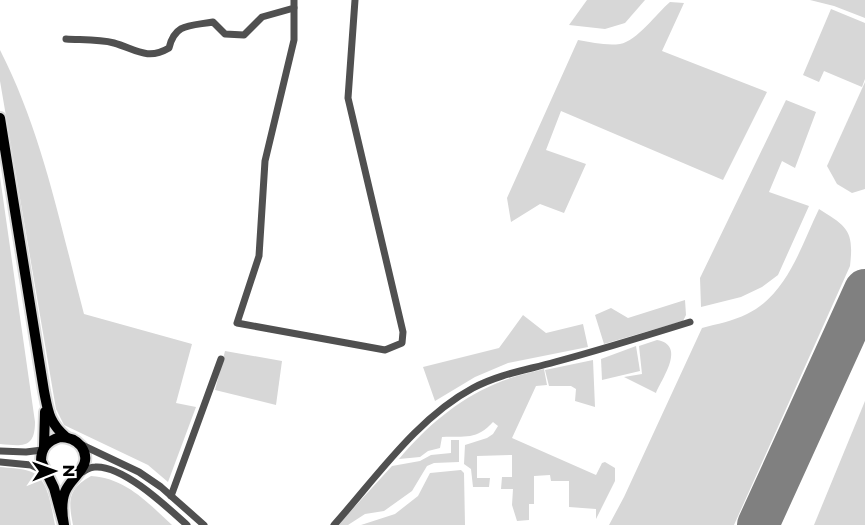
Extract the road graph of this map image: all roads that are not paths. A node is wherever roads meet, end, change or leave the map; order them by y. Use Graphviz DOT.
graph roads {
  1 [pos="355,0"];
  2 [pos="294,4"];
  3 [pos="66,39"];
  4 [pos="0,118"];
  5 [pos="0,127"];
  6 [pos="3,140"];
  7 [pos="690,322"];
  8 [pos="221,359"];
  9 [pos="44,391"];
  10 [pos="66,437"];
  11 [pos="79,444"];
  12 [pos="43,448"];
  13 [pos="0,451"];
  14 [pos="0,462"];
  15 [pos="47,474"];
  16 [pos="77,476"];
  17 [pos="171,496"];
  18 [pos="187,525"];
  19 [pos="204,525"];
  20 [pos="334,525"];
  1 -- 2 [label="street"];
  2 -- 3 [label="street"];
  4 -- 6 [label="highway"];
  5 -- 6 [label="highway"];
  6 -- 9 [label="highway"];
  7 -- 20 [label="street"];
  8 -- 17 [label="street"];
  9 -- 10 [label="highway"];
  9 -- 12 [label="highway"];
  10 -- 11 [label="highway"];
  10 -- 12 [label="highway"];
  11 -- 16 [label="highway"];
  11 -- 17 [label="street"];
  12 -- 13 [label="street"];
  12 -- 15 [label="highway"];
  14 -- 15 [label="street"];
  15 -- 16 [label="highway"];
  15 -- 16 [label="highway"];
  16 -- 18 [label="street"];
  17 -- 19 [label="street"];
}
